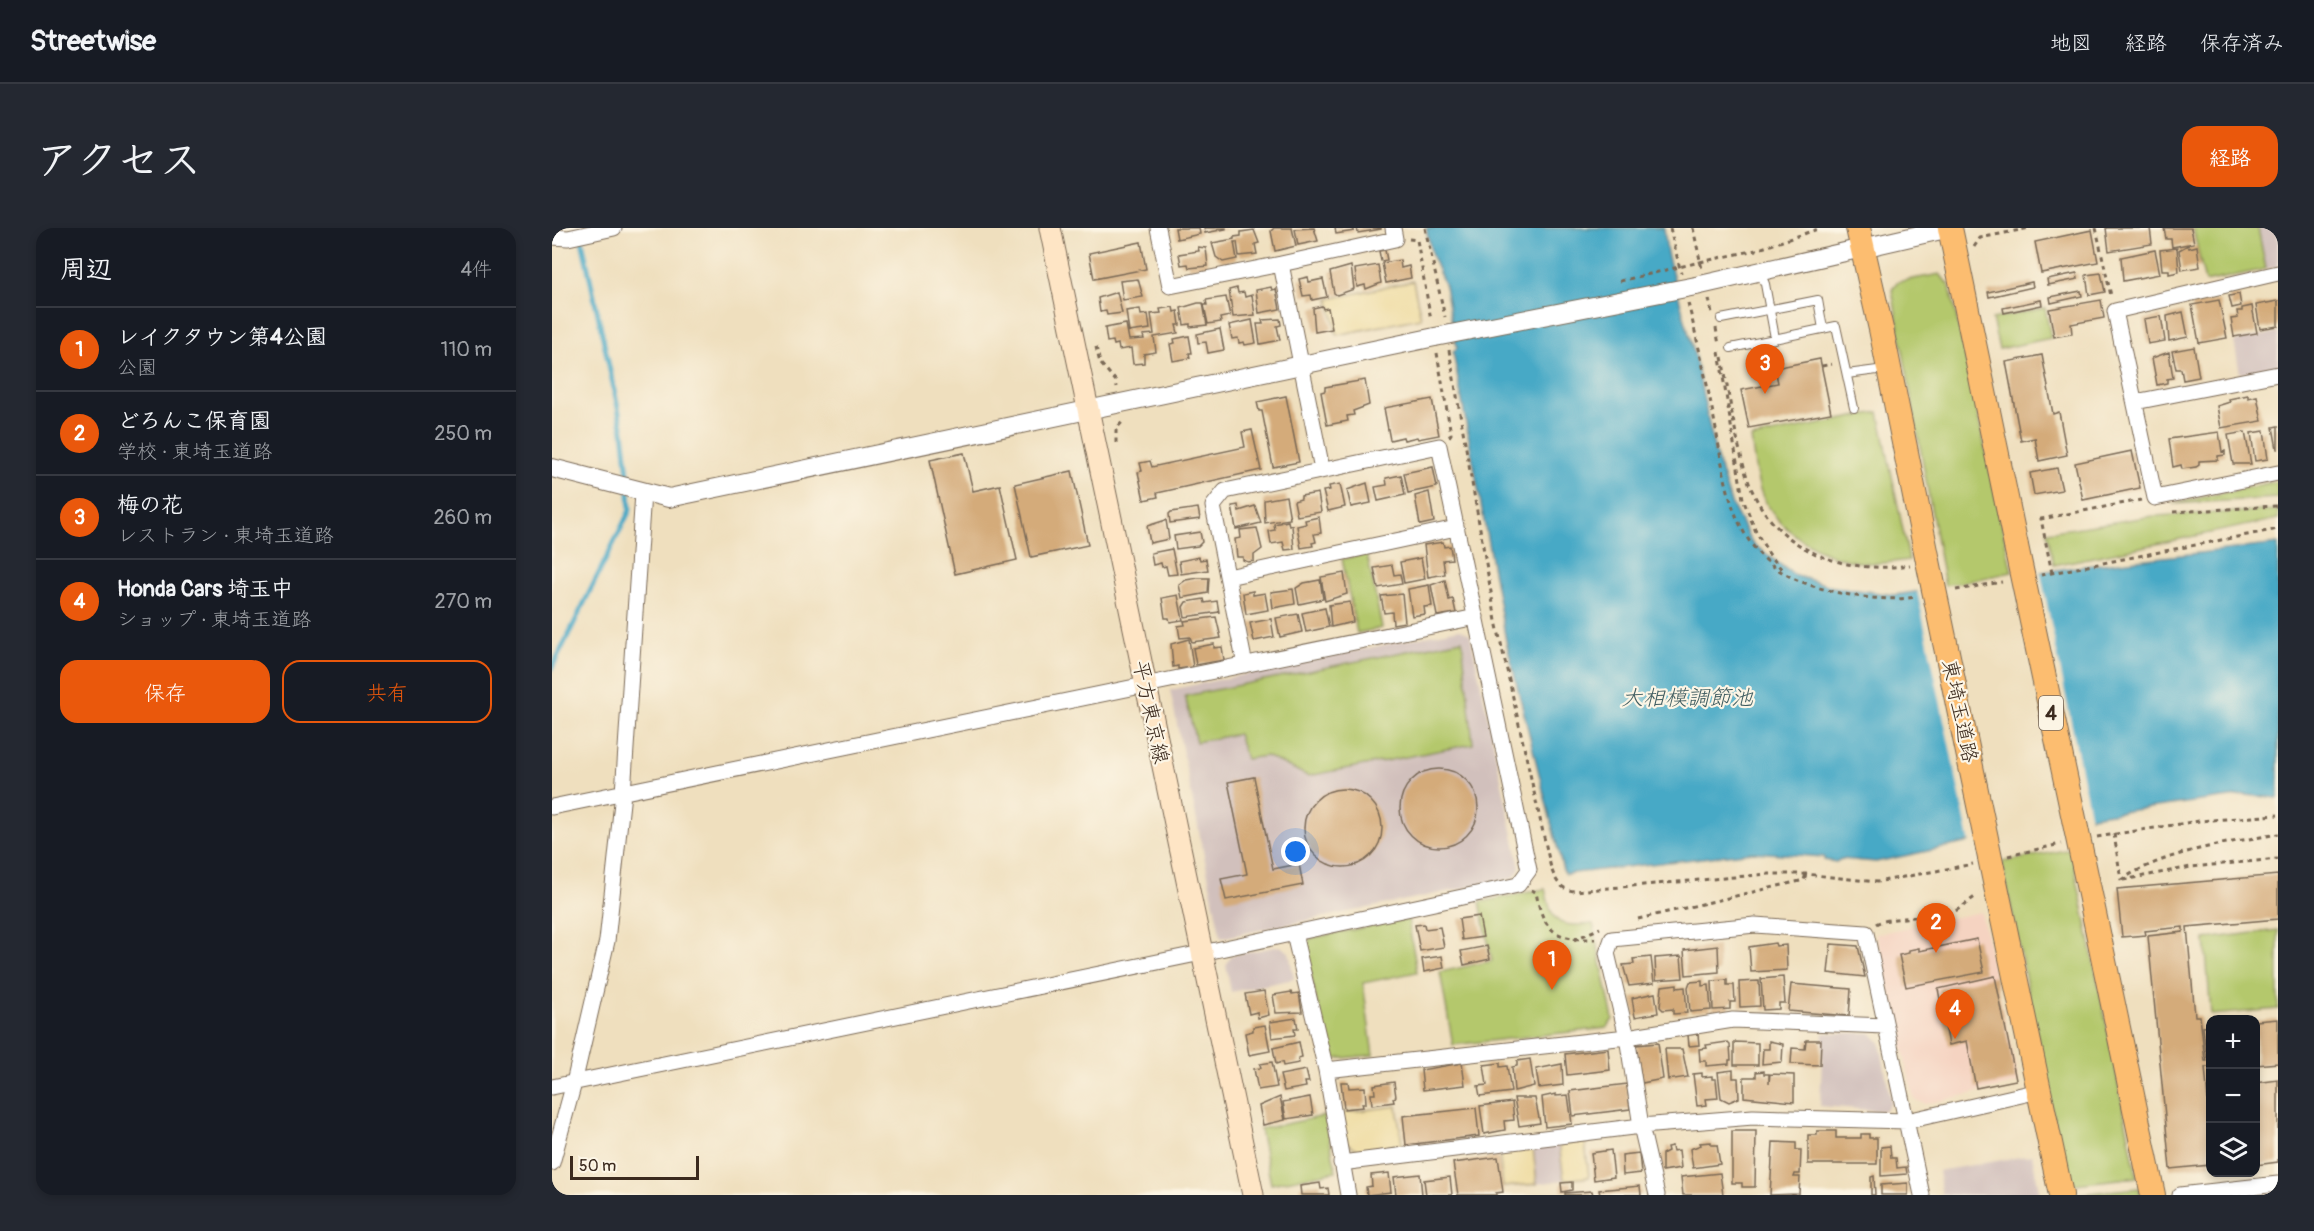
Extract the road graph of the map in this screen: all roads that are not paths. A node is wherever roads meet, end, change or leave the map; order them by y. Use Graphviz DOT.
graph roads {
  1 [pos="614,228"];
  2 [pos="1050,228"];
  3 [pos="1158,228"];
  4 [pos="1393,228"];
  5 [pos="1950,228"];
  6 [pos="552,237"];
  7 [pos="1860,238"];
  8 [pos="1281,264"];
  9 [pos="1760,272"];
  10 [pos="2278,273"];
  11 [pos="1770,310"];
  12 [pos="1721,319"];
  13 [pos="1823,329"];
  14 [pos="1775,339"];
  15 [pos="1731,348"];
  16 [pos="1302,364"];
  17 [pos="1890,369"];
  18 [pos="2278,374"];
  19 [pos="1847,375"];
  20 [pos="2135,402"];
  21 [pos="1854,408"];
  22 [pos="1089,409"];
  23 [pos="552,468"];
  24 [pos="1322,470"];
  25 [pos="2278,473"];
  26 [pos="641,492"];
  27 [pos="1456,528"];
  28 [pos="1228,577"];
  29 [pos="1476,617"];
  30 [pos="1245,665"];
  31 [pos="1145,686"];
  32 [pos="623,793"];
  33 [pos="552,807"];
  34 [pos="1294,934"];
  35 [pos="1203,953"];
  36 [pos="1886,1026"];
  37 [pos="1627,1037"];
  38 [pos="1326,1070"];
  39 [pos="574,1083"];
  40 [pos="552,1087"];
  41 [pos="2039,1091"];
  42 [pos="1907,1121"];
  43 [pos="1641,1126"];
  44 [pos="552,1163"];
  45 [pos="1341,1163"];
  46 [pos="2278,1184"];
  47 [pos="1253,1195"];
  48 [pos="1348,1195"];
  49 [pos="1657,1195"];
  50 [pos="1922,1195"];
  51 [pos="2061,1195"];
  52 [pos="2153,1195"];
  53 [pos="2180,1195"];
  1 -- 6 [label="street"];
  2 -- 22 [label="main road, 平方東京線"];
  3 -- 8 [label="street"];
  4 -- 8 [label="street"];
  5 -- 7 [label="street"];
  5 -- 52 [label="highway, 4, bridge"];
  7 -- 9 [label="street"];
  7 -- 17 [label="highway, 東埼玉道路"];
  8 -- 16 [label="street"];
  9 -- 11 [label="lane"];
  9 -- 16 [label="street, bridge"];
  10 -- 20 [label="street"];
  11 -- 12 [label="lane"];
  11 -- 13 [label="lane"];
  11 -- 14 [label="lane"];
  13 -- 14 [label="lane"];
  13 -- 19 [label="lane"];
  14 -- 15 [label="lane"];
  16 -- 22 [label="street"];
  16 -- 24 [label="street"];
  17 -- 19 [label="lane"];
  17 -- 41 [label="highway, 東埼玉道路, bridge"];
  18 -- 20 [label="street"];
  19 -- 21 [label="lane"];
  20 -- 25 [label="street"];
  22 -- 26 [label="street"];
  22 -- 31 [label="main road, 平方東京線"];
  23 -- 26 [label="street"];
  24 -- 27 [label="street"];
  24 -- 28 [label="street"];
  26 -- 32 [label="street"];
  27 -- 28 [label="street"];
  27 -- 29 [label="street"];
  28 -- 30 [label="street"];
  29 -- 30 [label="street"];
  29 -- 34 [label="street"];
  30 -- 31 [label="street"];
  31 -- 32 [label="street"];
  31 -- 35 [label="main road, 平方東京線"];
  32 -- 33 [label="street"];
  32 -- 39 [label="street"];
  34 -- 35 [label="street"];
  34 -- 38 [label="street"];
  35 -- 39 [label="street"];
  35 -- 47 [label="main road, 平方東京線"];
  36 -- 37 [label="street"];
  36 -- 37 [label="street"];
  36 -- 42 [label="street"];
  37 -- 38 [label="street"];
  37 -- 43 [label="street"];
  38 -- 45 [label="street"];
  39 -- 40 [label="street"];
  39 -- 44 [label="street"];
  41 -- 42 [label="street"];
  41 -- 51 [label="highway, 東埼玉道路"];
  42 -- 43 [label="street"];
  42 -- 50 [label="street"];
  43 -- 45 [label="street"];
  43 -- 49 [label="street"];
  45 -- 48 [label="street"];
  46 -- 53 [label="street"];
}
